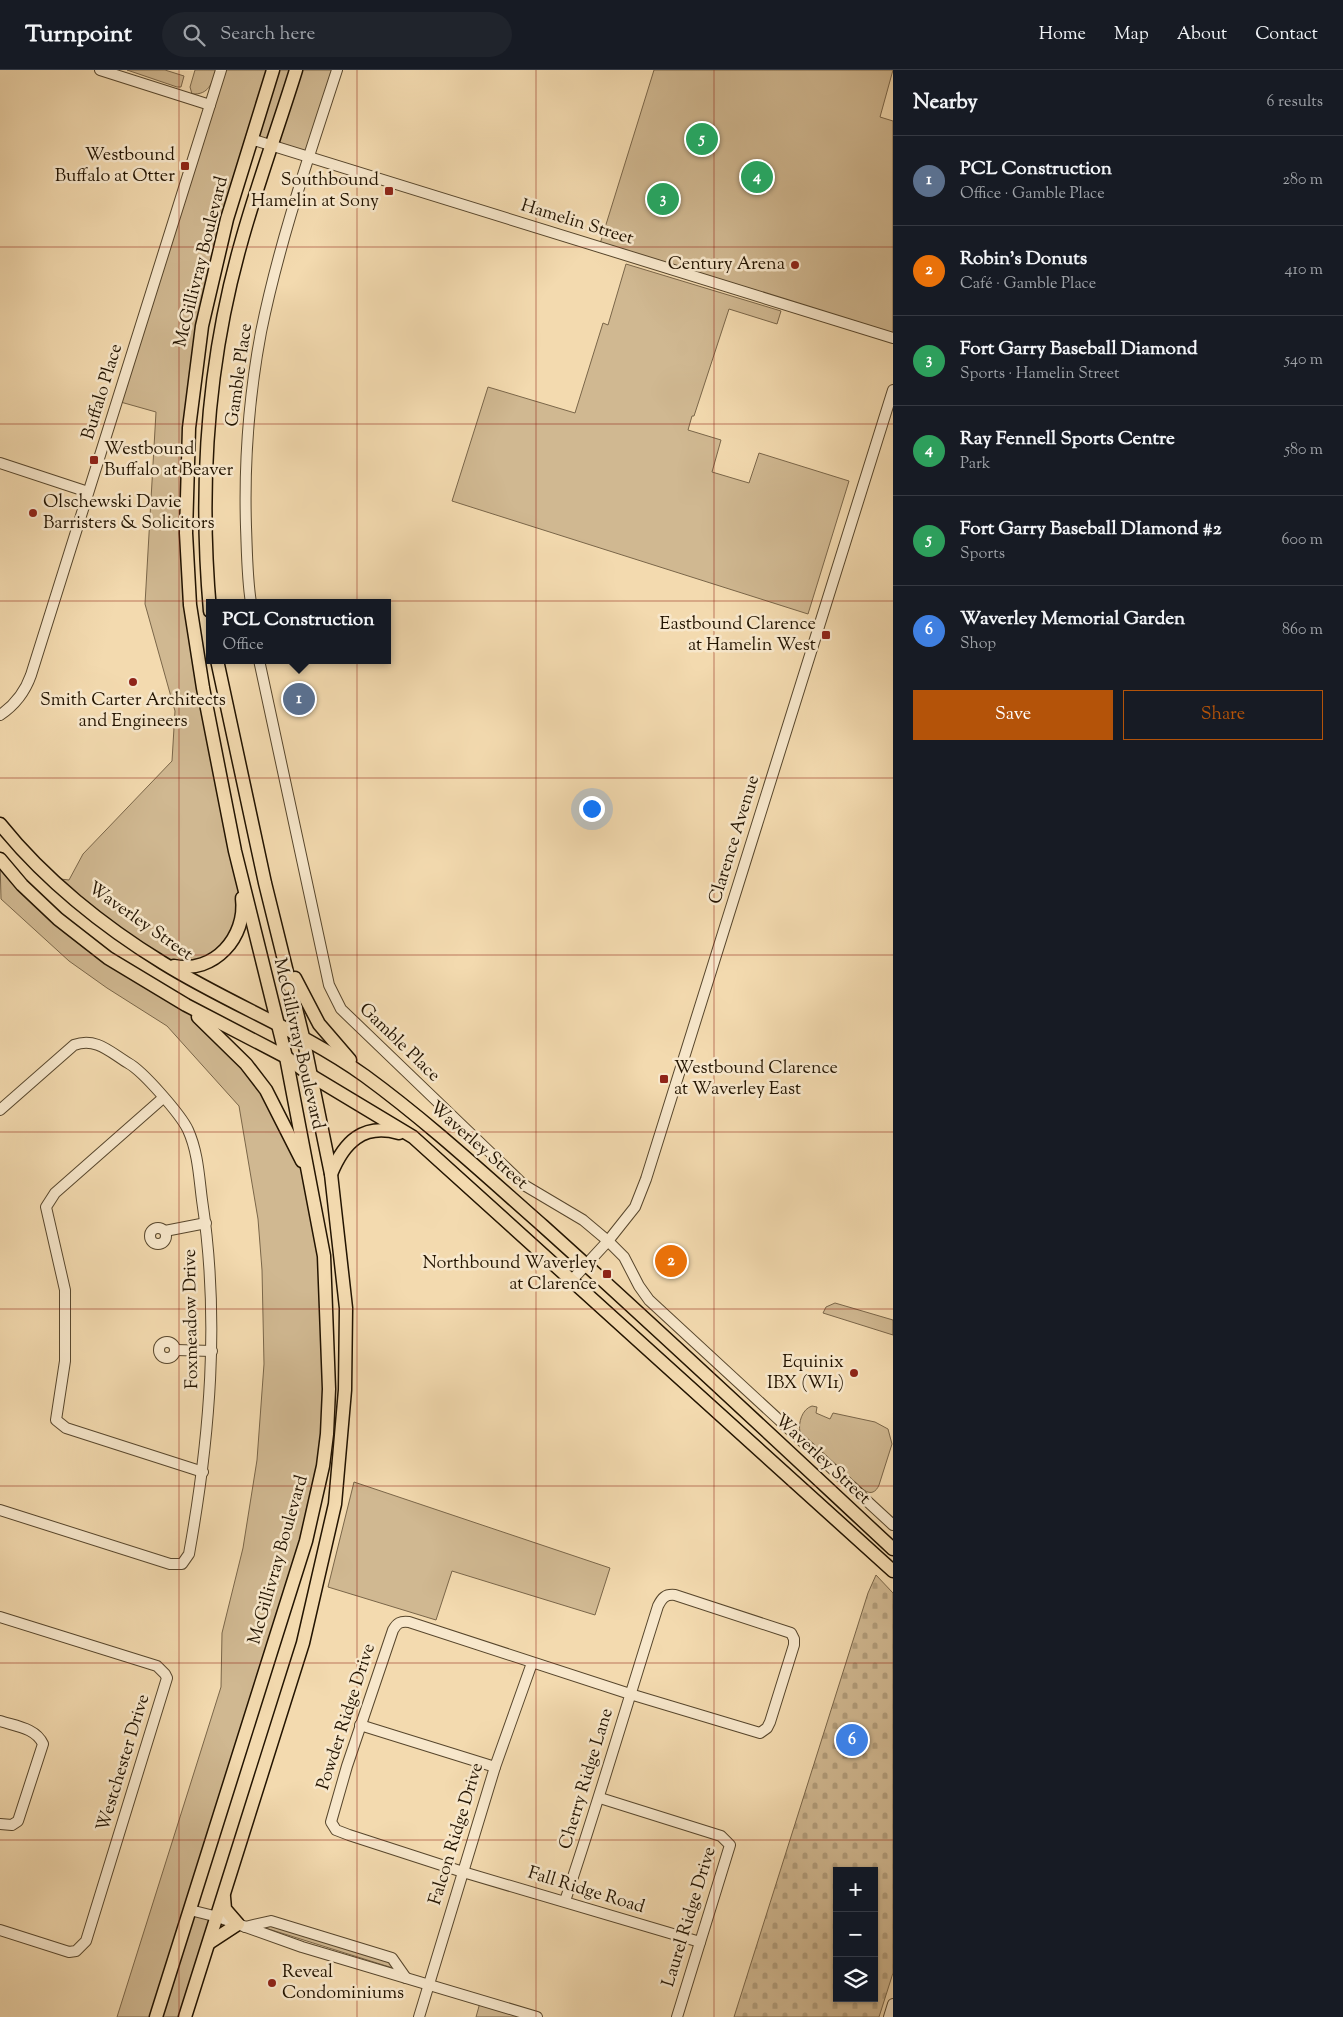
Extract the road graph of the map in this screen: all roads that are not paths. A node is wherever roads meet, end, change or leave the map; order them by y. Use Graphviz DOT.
graph roads {
  1 [pos="100,70"];
  2 [pos="221,70"];
  3 [pos="273,70"];
  4 [pos="296,70"];
  5 [pos="336,70"];
  6 [pos="210,105"];
  7 [pos="251,139"];
  8 [pos="272,146"];
  9 [pos="309,158"];
  10 [pos="893,338"];
  11 [pos="893,390"];
  12 [pos="0,463"];
  13 [pos="88,492"];
  14 [pos="210,599"];
  15 [pos="251,599"];
  16 [pos="218,664"];
  17 [pos="260,664"];
  18 [pos="0,715"];
  19 [pos="0,824"];
  20 [pos="235,851"];
  21 [pos="0,859"];
  22 [pos="283,952"];
  23 [pos="163,964"];
  24 [pos="186,1005"];
  25 [pos="276,1023"];
  26 [pos="303,1037"];
  27 [pos="286,1057"];
  28 [pos="310,1075"];
  29 [pos="366,1077"];
  30 [pos="163,1098"];
  31 [pos="0,1110"];
  32 [pos="413,1137"];
  33 [pos="331,1174"];
  34 [pos="310,1176"];
  35 [pos="206,1223"];
  36 [pos="165,1231"];
  37 [pos="608,1241"];
  38 [pos="586,1265"];
  39 [pos="572,1280"];
  40 [pos="176,1350"];
  41 [pos="212,1352"];
  42 [pos="203,1472"];
  43 [pos="0,1510"];
  44 [pos="893,1524"];
  45 [pos="893,1549"];
  46 [pos="893,1571"];
  47 [pos="0,1617"];
  48 [pos="532,1663"];
  49 [pos="630,1694"];
  50 [pos="0,1721"];
  51 [pos="360,1725"];
  52 [pos="495,1767"];
  53 [pos="600,1798"];
  54 [pos="0,1824"];
  55 [pos="463,1872"];
  56 [pos="224,1897"];
  57 [pos="565,1901"];
  58 [pos="190,1910"];
  59 [pos="218,1917"];
  60 [pos="241,1926"];
  61 [pos="0,1930"];
  62 [pos="700,1942"];
  63 [pos="210,1943"];
  64 [pos="406,1978"];
  65 [pos="427,1985"];
  66 [pos="893,2004"];
  67 [pos="156,2017"];
  68 [pos="185,2017"];
  69 [pos="419,2017"];
  70 [pos="537,2017"];
  71 [pos="677,2017"];
  72 [pos="889,2017"];
  1 -- 6 [label="street"];
  2 -- 6 [label="street, Buffalo Place"];
  3 -- 7 [label="main road, McGillivray Boulevard"];
  4 -- 8 [label="main road, McGillivray Boulevard"];
  5 -- 9 [label="street, Gamble Place"];
  6 -- 13 [label="street, Buffalo Place"];
  7 -- 8 [label="street, Hamelin Street"];
  7 -- 20 [label="main road, McGillivray Boulevard"];
  8 -- 9 [label="street, Hamelin Street"];
  8 -- 14 [label="main road, McGillivray Boulevard"];
  9 -- 10 [label="street, Hamelin Street"];
  9 -- 15 [label="street, Gamble Place"];
  11 -- 37 [label="street, Clarence Avenue"];
  12 -- 13 [label="street"];
  13 -- 18 [label="street, Buffalo Place"];
  16 -- 22 [label="main road, McGillivray Boulevard"];
  17 -- 37 [label="street, Gamble Place"];
  19 -- 23 [label="main road, Waverley Street"];
  20 -- 23 [label="main road"];
  20 -- 25 [label="main road, McGillivray Boulevard"];
  21 -- 24 [label="main road, Waverley Street"];
  22 -- 26 [label="main road, McGillivray Boulevard"];
  22 -- 29 [label="main road"];
  23 -- 25 [label="main road, Waverley Street"];
  24 -- 27 [label="main road, Waverley Street"];
  24 -- 34 [label="main road"];
  25 -- 26 [label="main road, Waverley Street"];
  25 -- 27 [label="main road, McGillivray Boulevard"];
  26 -- 28 [label="main road, McGillivray Boulevard"];
  26 -- 29 [label="main road, Waverley Street"];
  27 -- 28 [label="main road, Waverley Street"];
  27 -- 34 [label="main road, McGillivray Boulevard"];
  28 -- 32 [label="main road, Waverley Street"];
  28 -- 33 [label="main road, McGillivray Boulevard"];
  29 -- 38 [label="main road, Waverley Street"];
  30 -- 31 [label="street, Foxmeadow Drive"];
  30 -- 35 [label="street, Foxmeadow Drive"];
  30 -- 42 [label="street"];
  32 -- 33 [label="main road"];
  32 -- 39 [label="main road, Waverley Street"];
  33 -- 56 [label="main road, McGillivray Boulevard"];
  34 -- 58 [label="main road, McGillivray Boulevard"];
  35 -- 36 [label="street"];
  35 -- 41 [label="street, Foxmeadow Drive"];
  37 -- 38 [label="street, Clarence Avenue"];
  37 -- 44 [label="street, Gamble Place"];
  38 -- 39 [label="street, Clarence Avenue"];
  38 -- 45 [label="main road, Waverley Street"];
  39 -- 46 [label="main road, Waverley Street"];
  40 -- 41 [label="street"];
  41 -- 42 [label="street, Foxmeadow Drive"];
  42 -- 43 [label="street, Foxmeadow Drive"];
  47 -- 61 [label="street, Westchester Drive"];
  48 -- 49 [label="street"];
  48 -- 51 [label="street, Powder Ridge Drive"];
  48 -- 52 [label="street, Falcon Ridge Drive"];
  49 -- 49 [label="street, Cherry Ridge Lane"];
  49 -- 53 [label="street, Cherry Ridge Lane"];
  50 -- 54 [label="street"];
  51 -- 52 [label="street"];
  51 -- 55 [label="street, Powder Ridge Drive"];
  52 -- 55 [label="street, Falcon Ridge Drive"];
  53 -- 57 [label="street, Cherry Ridge Lane"];
  53 -- 62 [label="street, Laurel Ridge Drive"];
  55 -- 57 [label="street, Fall Ridge Road"];
  55 -- 65 [label="street, Falcon Ridge Drive"];
  56 -- 59 [label="main road, McGillivray Boulevard"];
  56 -- 60 [label="main road"];
  57 -- 62 [label="street, Fall Ridge Road"];
  58 -- 59 [label="street"];
  58 -- 67 [label="main road, McGillivray Boulevard"];
  59 -- 60 [label="street"];
  59 -- 63 [label="main road, McGillivray Boulevard"];
  60 -- 63 [label="main road"];
  60 -- 64 [label="street"];
  60 -- 64 [label="street"];
  62 -- 71 [label="street, Laurel Ridge Drive"];
  63 -- 68 [label="main road, McGillivray Boulevard"];
  64 -- 65 [label="street"];
  65 -- 69 [label="street, Falcon Ridge Drive"];
  65 -- 70 [label="street"];
  66 -- 72 [label="street"];
}
